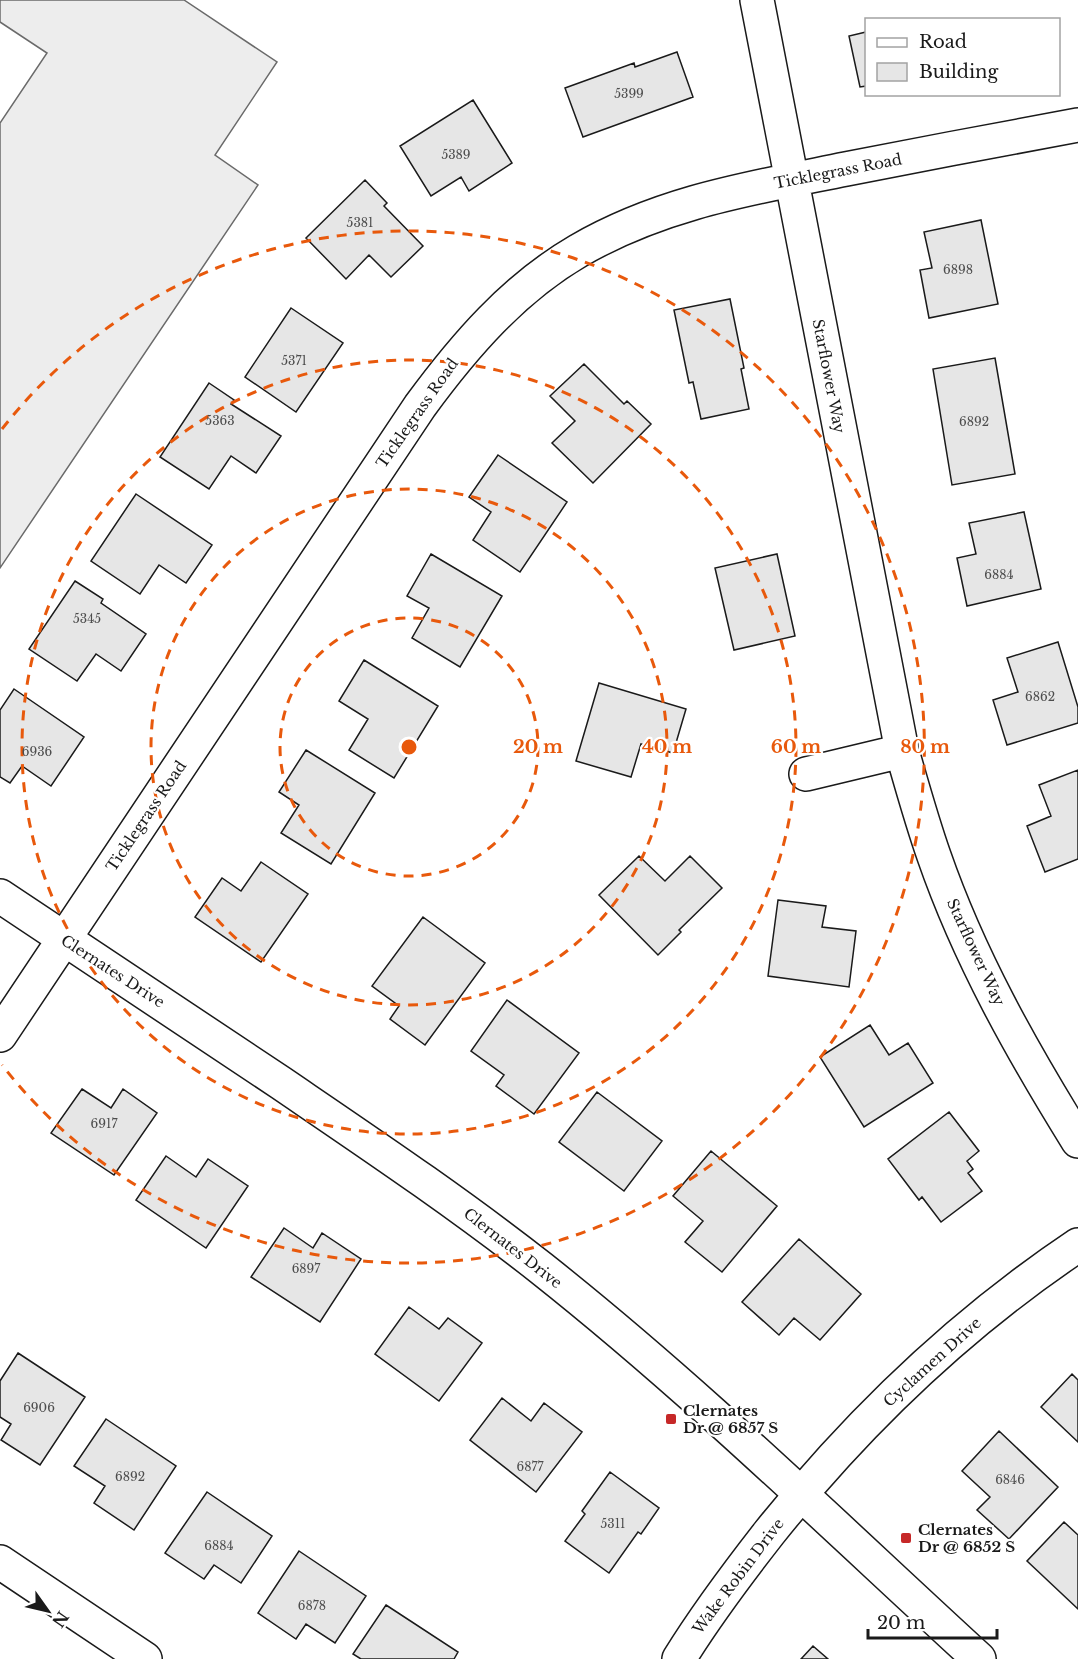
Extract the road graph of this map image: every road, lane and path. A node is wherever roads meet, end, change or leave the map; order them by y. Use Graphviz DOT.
graph roads {
  1 [pos="757,0"];
  2 [pos="1078,124"];
  3 [pos="791,180"];
  4 [pos="902,751"];
  5 [pos="806,774"];
  6 [pos="0,896"];
  7 [pos="64,939"];
  8 [pos="0,1035"];
  9 [pos="1078,1141"];
  10 [pos="1078,1245"];
  11 [pos="800,1495"];
  12 [pos="0,1562"];
  13 [pos="145,1659"];
  14 [pos="679,1659"];
  15 [pos="979,1659"];
  1 -- 3 [label="street, Starflower Way"];
  2 -- 3 [label="street, Ticklegrass Road"];
  3 -- 4 [label="street, Starflower Way"];
  3 -- 7 [label="street, Ticklegrass Road"];
  4 -- 5 [label="street"];
  4 -- 9 [label="street, Starflower Way"];
  6 -- 7 [label="street, Clernates Drive"];
  7 -- 8 [label="street, Ticklegrass Road"];
  7 -- 11 [label="street, Clernates Drive"];
  10 -- 11 [label="street, Cyclamen Drive"];
  11 -- 14 [label="street, Wake Robin Drive"];
  11 -- 15 [label="street, Clernates Drive"];
  12 -- 13 [label="street"];
}
